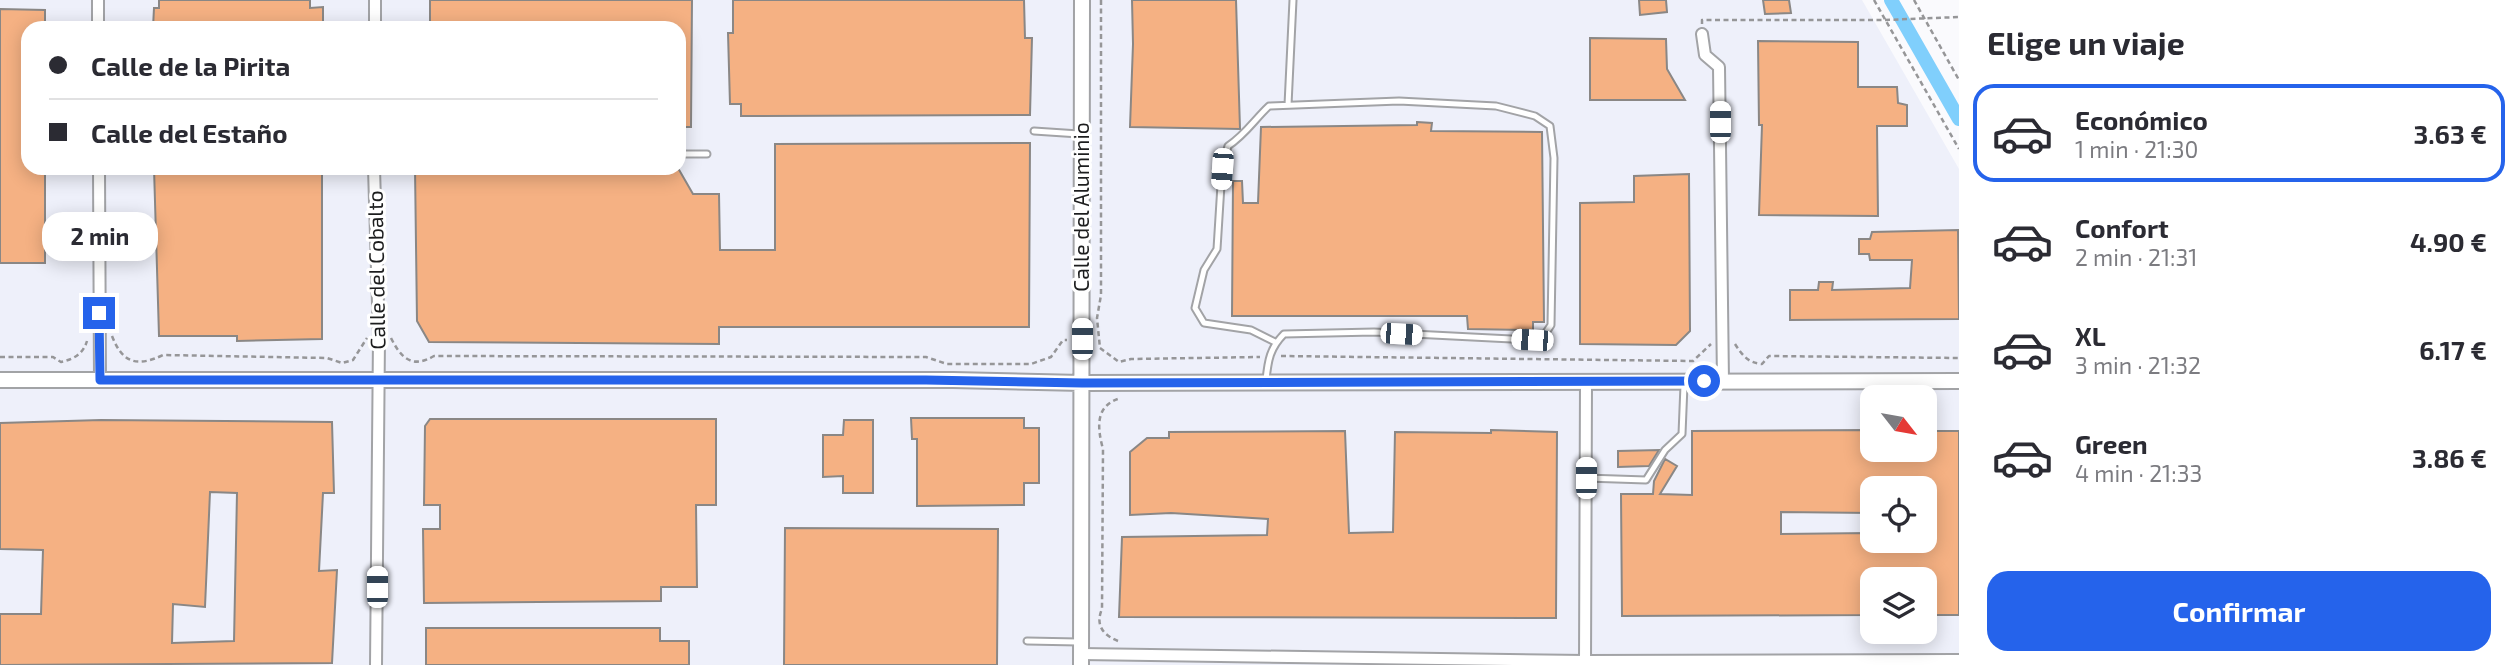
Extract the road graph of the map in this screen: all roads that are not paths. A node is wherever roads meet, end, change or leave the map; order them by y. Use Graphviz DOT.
graph roads {
  1 [pos="98,0"];
  2 [pos="375,0"];
  3 [pos="1082,0"];
  4 [pos="1293,0"];
  5 [pos="98,21"];
  6 [pos="375,21"];
  7 [pos="1702,34"];
  8 [pos="1289,105"];
  9 [pos="1034,131"];
  10 [pos="1082,134"];
  11 [pos="686,154"];
  12 [pos="707,154"];
  13 [pos="99,175"];
  14 [pos="374,175"];
  15 [pos="1275,342"];
  16 [pos="0,380"];
  17 [pos="100,380"];
  18 [pos="379,380"];
  19 [pos="1723,381"];
  20 [pos="1959,381"];
  21 [pos="1586,382"];
  22 [pos="1684,382"];
  23 [pos="1082,383"];
  24 [pos="1265,383"];
  25 [pos="1586,478"];
  26 [pos="1027,641"];
  27 [pos="1081,654"];
  28 [pos="1959,660"];
  29 [pos="1585,663"];
  30 [pos="376,665"];
  1 -- 5 [label="street"];
  2 -- 6 [label="street"];
  3 -- 10 [label="street, Calle del Aluminio"];
  4 -- 8 [label="lane"];
  7 -- 19 [label="street"];
  8 -- 15 [label="lane"];
  8 -- 15 [label="lane"];
  9 -- 10 [label="lane"];
  10 -- 23 [label="street, Calle del Aluminio"];
  11 -- 12 [label="lane"];
  13 -- 17 [label="street"];
  14 -- 18 [label="street, Calle del Cobalto"];
  15 -- 24 [label="lane"];
  16 -- 17 [label="street"];
  17 -- 18 [label="street"];
  18 -- 23 [label="street"];
  18 -- 30 [label="street, Calle del Cobalto"];
  19 -- 20 [label="street"];
  19 -- 22 [label="street"];
  21 -- 22 [label="street"];
  21 -- 24 [label="street"];
  21 -- 25 [label="street"];
  22 -- 25 [label="lane"];
  23 -- 24 [label="street"];
  23 -- 27 [label="street, Calle del Aluminio"];
  25 -- 29 [label="street"];
  26 -- 27 [label="lane"];
  27 -- 29 [label="street"];
  28 -- 29 [label="street"];
}
